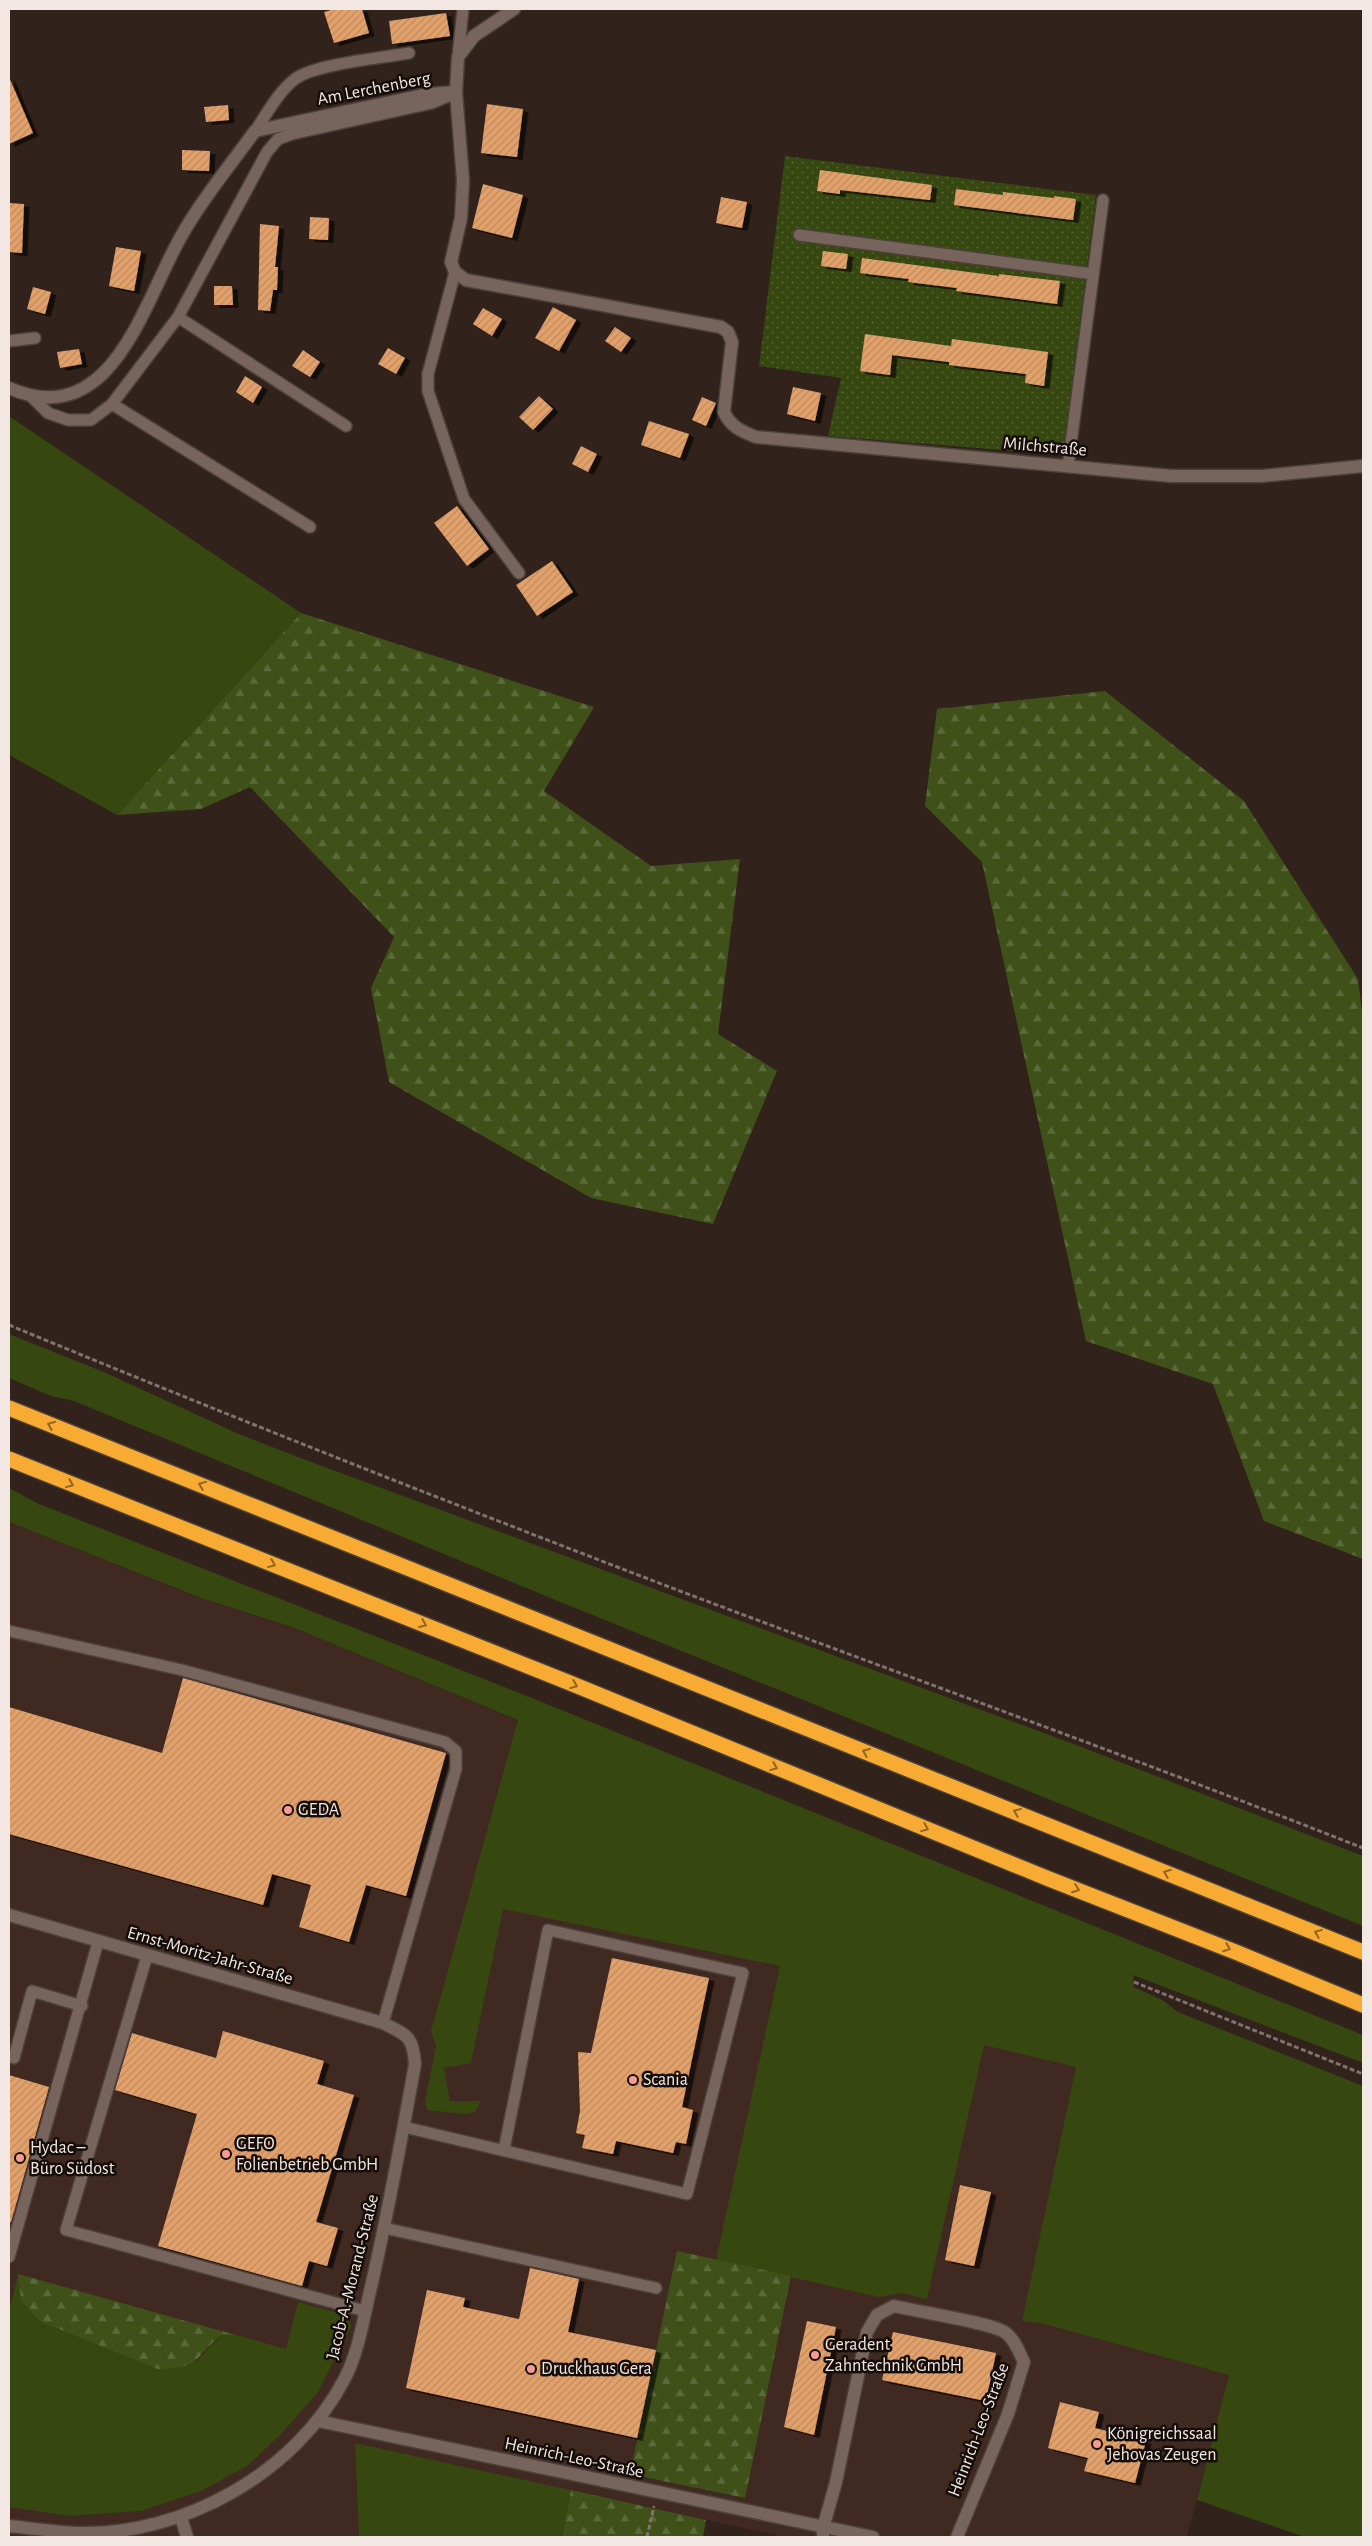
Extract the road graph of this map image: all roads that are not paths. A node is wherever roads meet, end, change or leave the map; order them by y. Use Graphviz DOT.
graph roads {
  1 [pos="463,9"];
  2 [pos="514,9"];
  3 [pos="409,53"];
  4 [pos="458,57"];
  5 [pos="456,92"];
  6 [pos="255,131"];
  7 [pos="1103,200"];
  8 [pos="799,235"];
  9 [pos="455,272"];
  10 [pos="1093,274"];
  11 [pos="178,317"];
  12 [pos="34,338"];
  13 [pos="9,341"];
  14 [pos="9,388"];
  15 [pos="31,396"];
  16 [pos="112,404"];
  17 [pos="346,426"];
  18 [pos="1068,466"];
  19 [pos="1363,466"];
  20 [pos="310,528"];
  21 [pos="519,573"];
  22 [pos="9,1408"];
  23 [pos="9,1459"];
  24 [pos="9,1631"];
  25 [pos="9,1915"];
  26 [pos="98,1942"];
  27 [pos="1363,1952"];
  28 [pos="147,1956"];
  29 [pos="1363,2005"];
  30 [pos="82,2006"];
  31 [pos="382,2023"];
  32 [pos="400,2032"];
  33 [pos="14,2058"];
  34 [pos="404,2127"];
  35 [pos="504,2150"];
  36 [pos="384,2228"];
  37 [pos="9,2257"];
  38 [pos="656,2288"];
  39 [pos="365,2311"];
  40 [pos="318,2422"];
  41 [pos="181,2517"];
  42 [pos="9,2526"];
  43 [pos="132,2532"];
  44 [pos="823,2533"];
  45 [pos="187,2537"];
  46 [pos="873,2537"];
  47 [pos="957,2537"];
  1 -- 4 [label="lane"];
  2 -- 4 [label="street"];
  3 -- 6 [label="lane"];
  4 -- 5 [label="street"];
  5 -- 6 [label="street, Am Lerchenberg"];
  5 -- 9 [label="street, Am Lerchenberg"];
  5 -- 11 [label="lane"];
  6 -- 15 [label="street"];
  7 -- 10 [label="lane"];
  8 -- 10 [label="lane"];
  9 -- 18 [label="street, Milchstraße"];
  9 -- 21 [label="lane"];
  10 -- 18 [label="lane"];
  11 -- 16 [label="lane"];
  11 -- 17 [label="lane"];
  12 -- 13 [label="lane"];
  14 -- 15 [label="street"];
  15 -- 16 [label="lane"];
  16 -- 20 [label="lane"];
  18 -- 19 [label="street, Milchstraße"];
  27 -- 22 [label="highway, one-way"];
  23 -- 29 [label="highway, one-way"];
  24 -- 31 [label="lane"];
  25 -- 26 [label="street, Ernst-Moritz-Jahr-Straße"];
  26 -- 28 [label="street, Ernst-Moritz-Jahr-Straße"];
  26 -- 30 [label="lane"];
  28 -- 31 [label="street, Ernst-Moritz-Jahr-Straße"];
  28 -- 39 [label="lane"];
  30 -- 33 [label="lane"];
  30 -- 37 [label="lane"];
  31 -- 32 [label="street, Ernst-Moritz-Jahr-Straße"];
  32 -- 34 [label="street, Jacob-A.-Morand-Straße"];
  34 -- 35 [label="lane"];
  34 -- 36 [label="street, Jacob-A.-Morand-Straße"];
  35 -- 35 [label="lane"];
  36 -- 38 [label="lane"];
  36 -- 39 [label="street, Jacob-A.-Morand-Straße"];
  39 -- 40 [label="street, Jacob-A.-Morand-Straße"];
  40 -- 41 [label="street, Jacob-A.-Morand-Straße"];
  40 -- 44 [label="street, Heinrich-Leo-Straße"];
  41 -- 43 [label="street, Jacob-A.-Morand-Straße"];
  41 -- 45 [label="street"];
  42 -- 43 [label="street, Jacob-A.-Morand-Straße"];
  44 -- 46 [label="street, Heinrich-Leo-Straße"];
  44 -- 47 [label="street, Heinrich-Leo-Straße"];
}
